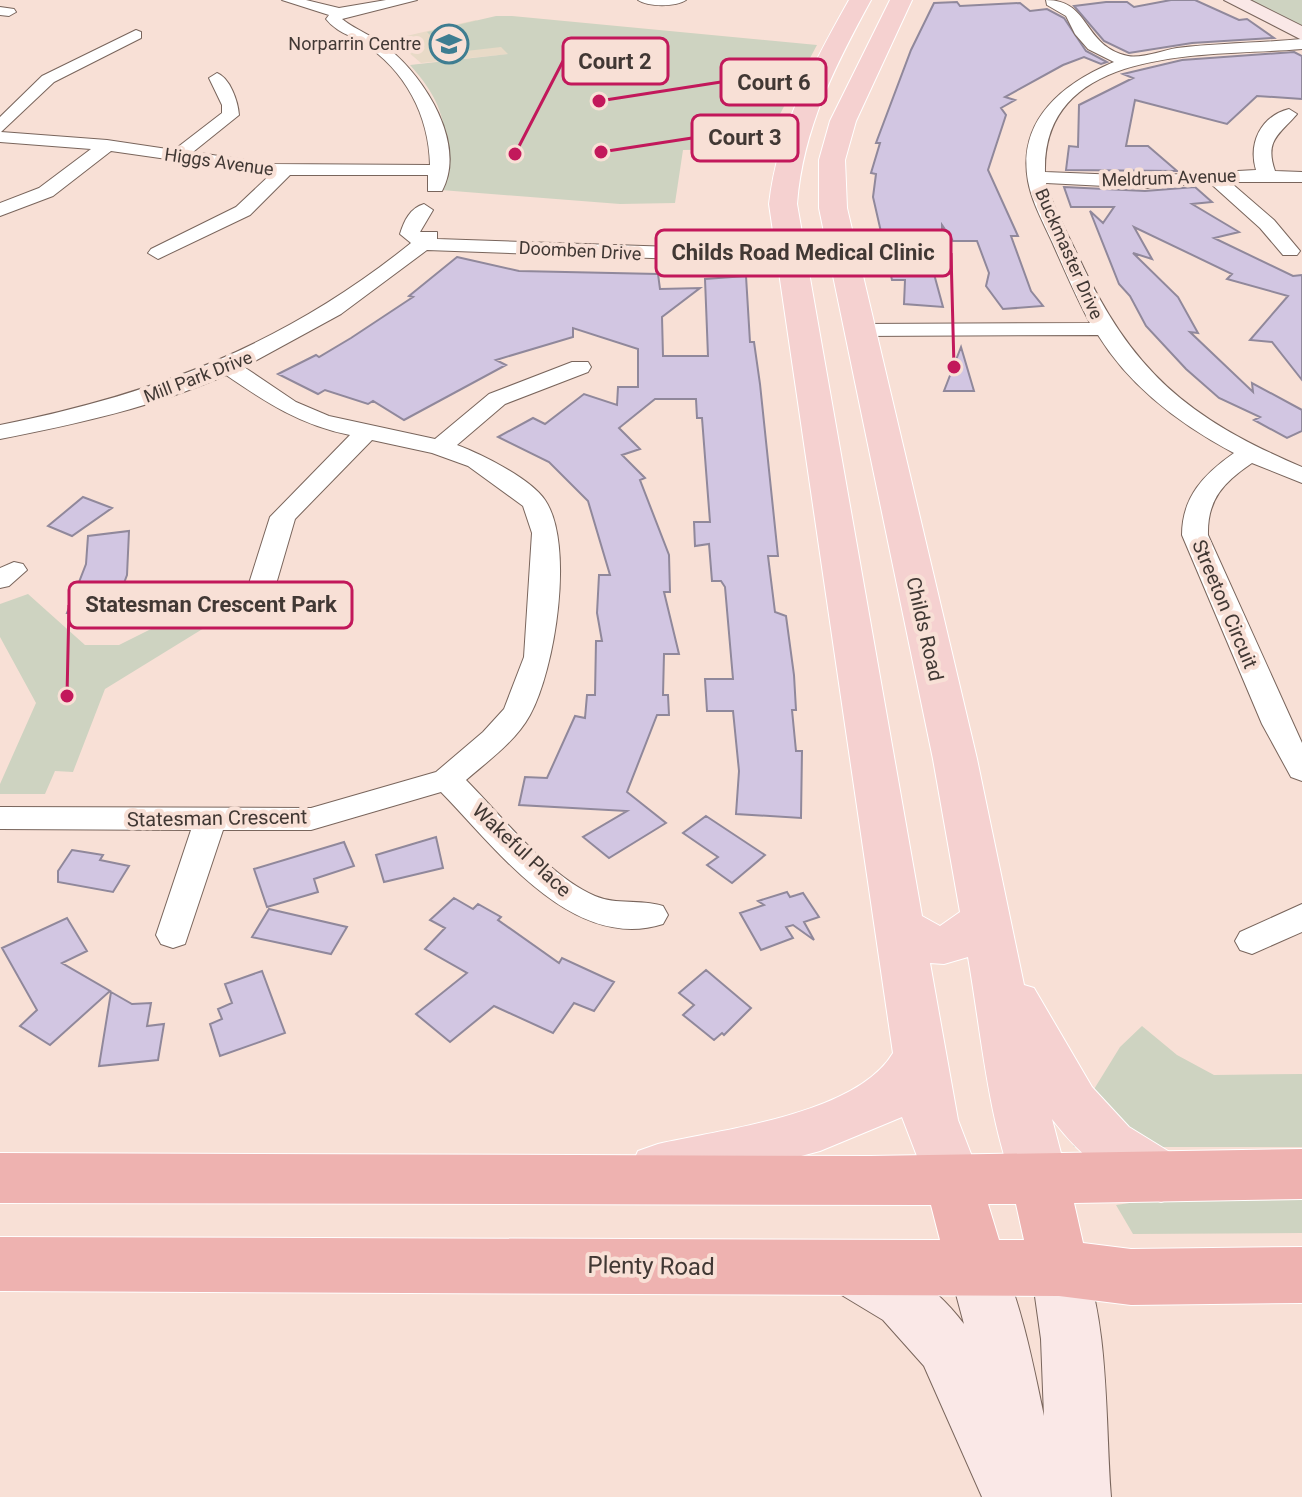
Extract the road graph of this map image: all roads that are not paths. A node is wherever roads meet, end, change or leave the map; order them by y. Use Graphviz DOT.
graph roads {
  1 [pos="645,0"];
  2 [pos="679,0"];
  3 [pos="860,0"];
  4 [pos="901,0"];
  5 [pos="1234,0"];
  6 [pos="395,2"];
  7 [pos="1052,2"];
  8 [pos="296,3"];
  9 [pos="342,19"];
  10 [pos="136,35"];
  11 [pos="1298,38"];
  12 [pos="1130,63"];
  13 [pos="217,78"];
  14 [pos="1289,114"];
  15 [pos="0,127"];
  16 [pos="0,137"];
  17 [pos="107,145"];
  18 [pos="176,157"];
  19 [pos="284,170"];
  20 [pos="433,170"];
  21 [pos="1267,175"];
  22 [pos="1036,177"];
  23 [pos="1214,177"];
  24 [pos="1302,177"];
  25 [pos="0,210"];
  26 [pos="423,239"];
  27 [pos="1290,251"];
  28 [pos="158,253"];
  29 [pos="843,259"];
  30 [pos="792,274"];
  31 [pos="1103,329"];
  32 [pos="859,330"];
  33 [pos="229,367"];
  34 [pos="580,367"];
  35 [pos="0,432"];
  36 [pos="364,434"];
  37 [pos="439,447"];
  38 [pos="1252,452"];
  39 [pos="1302,476"];
  40 [pos="253,615"];
  41 [pos="1302,770"];
  42 [pos="447,780"];
  43 [pos="0,818"];
  44 [pos="210,820"];
  45 [pos="651,915"];
  46 [pos="1302,917"];
  47 [pos="901,927"];
  48 [pos="173,935"];
  49 [pos="989,939"];
  50 [pos="1252,941"];
  51 [pos="920,1053"];
  52 [pos="1302,1174"];
  53 [pos="1161,1177"];
  54 [pos="0,1178"];
  55 [pos="953,1180"];
  56 [pos="1040,1180"];
  57 [pos="610,1181"];
  58 [pos="0,1264"];
  59 [pos="849,1268"];
  60 [pos="977,1268"];
  61 [pos="1059,1268"];
  62 [pos="1302,1275"];
  63 [pos="1014,1497"];
  64 [pos="1029,1497"];
  65 [pos="1079,1497"];
  1 -- 2 [label="street"];
  3 -- 30 [label="main road"];
  4 -- 29 [label="main road, Childs Road"];
  5 -- 11 [label="street"];
  6 -- 9 [label="street"];
  7 -- 12 [label="street"];
  8 -- 9 [label="street"];
  9 -- 20 [label="street"];
  10 -- 15 [label="street"];
  11 -- 12 [label="street, Buckmaster Drive"];
  12 -- 22 [label="street, Buckmaster Drive"];
  13 -- 18 [label="street"];
  14 -- 21 [label="street"];
  16 -- 17 [label="street, Higgs Avenue"];
  17 -- 18 [label="street, Higgs Avenue"];
  17 -- 25 [label="street"];
  18 -- 19 [label="street, Higgs Avenue"];
  19 -- 20 [label="street, Higgs Avenue"];
  19 -- 28 [label="street"];
  20 -- 26 [label="street"];
  21 -- 23 [label="street, Meldrum Avenue"];
  21 -- 24 [label="street, Meldrum Avenue"];
  22 -- 23 [label="street, Meldrum Avenue"];
  22 -- 31 [label="street, Buckmaster Drive"];
  23 -- 27 [label="street"];
  26 -- 30 [label="street, Doomben Drive"];
  26 -- 33 [label="street, Mill Park Drive"];
  29 -- 30 [label="main road"];
  29 -- 32 [label="main road, Childs Road"];
  30 -- 32 [label="main road"];
  30 -- 47 [label="main road"];
  31 -- 32 [label="street"];
  31 -- 38 [label="street, Buckmaster Drive"];
  32 -- 49 [label="main road, Childs Road"];
  33 -- 35 [label="street, Mill Park Drive"];
  33 -- 36 [label="street, Statesman Crescent"];
  34 -- 37 [label="street"];
  36 -- 37 [label="street, Statesman Crescent"];
  36 -- 40 [label="street"];
  37 -- 42 [label="street, Statesman Crescent"];
  38 -- 39 [label="street, Buckmaster Drive"];
  38 -- 41 [label="street, Streeton Circuit"];
  42 -- 44 [label="street, Statesman Crescent"];
  42 -- 45 [label="street, Wakeful Place"];
  43 -- 44 [label="street, Statesman Crescent"];
  44 -- 48 [label="street"];
  46 -- 50 [label="street"];
  47 -- 49 [label="main road"];
  47 -- 51 [label="main road"];
  49 -- 53 [label="main road"];
  49 -- 56 [label="main road, Childs Road"];
  51 -- 55 [label="main road"];
  51 -- 57 [label="main road"];
  52 -- 53 [label="highway"];
  53 -- 56 [label="highway"];
  54 -- 57 [label="highway"];
  55 -- 56 [label="highway"];
  55 -- 57 [label="highway"];
  55 -- 60 [label="highway"];
  56 -- 61 [label="highway, Childs Road"];
  58 -- 59 [label="highway, Plenty Road"];
  59 -- 60 [label="highway, Plenty Road"];
  59 -- 63 [label="street"];
  60 -- 61 [label="highway, Plenty Road"];
  60 -- 64 [label="street"];
  61 -- 62 [label="highway, Plenty Road"];
  61 -- 65 [label="street"];
}
